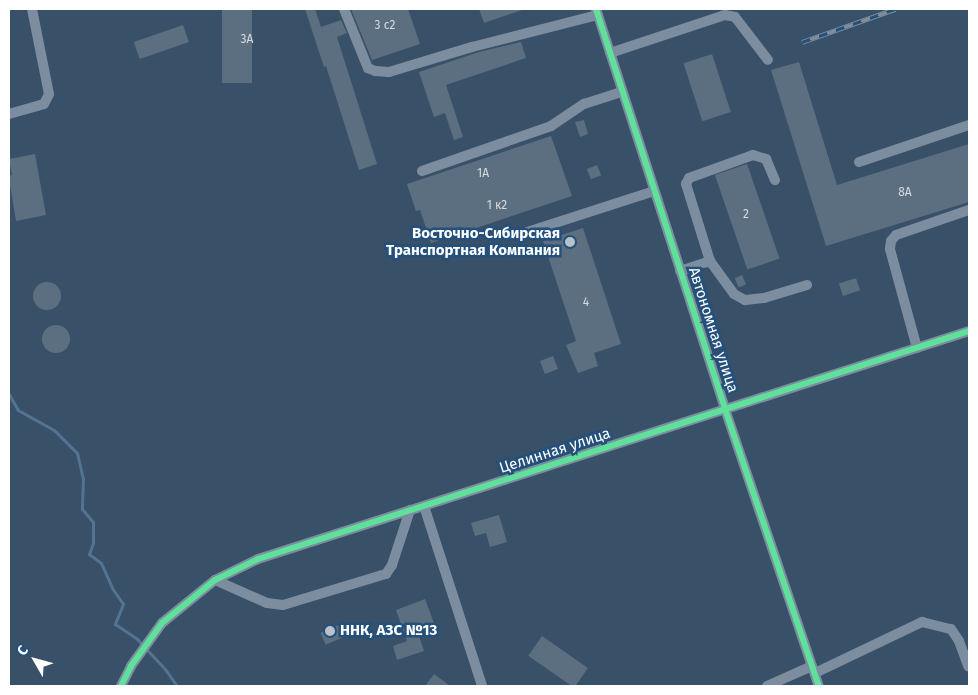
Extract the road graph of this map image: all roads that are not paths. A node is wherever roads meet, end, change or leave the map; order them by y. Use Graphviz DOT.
graph roads {
  1 [pos="32,9"];
  2 [pos="344,9"];
  3 [pos="597,12"];
  4 [pos="610,53"];
  5 [pos="768,60"];
  6 [pos="622,92"];
  7 [pos="9,114"];
  8 [pos="969,125"];
  9 [pos="860,162"];
  10 [pos="422,171"];
  11 [pos="775,180"];
  12 [pos="654,191"];
  13 [pos="969,210"];
  14 [pos="521,234"];
  15 [pos="710,261"];
  16 [pos="680,270"];
  17 [pos="807,285"];
  18 [pos="969,332"];
  19 [pos="917,348"];
  20 [pos="725,409"];
  21 [pos="424,506"];
  22 [pos="410,510"];
  23 [pos="215,580"];
  24 [pos="968,666"];
  25 [pos="813,670"];
  26 [pos="121,686"];
  27 [pos="482,686"];
  28 [pos="767,686"];
  29 [pos="819,686"];
  1 -- 7 [label="street"];
  2 -- 3 [label="street"];
  3 -- 4 [label="street, Автономная улица"];
  4 -- 5 [label="street"];
  4 -- 6 [label="street, Автономная улица"];
  6 -- 10 [label="street"];
  6 -- 12 [label="street, Автономная улица"];
  8 -- 9 [label="street"];
  11 -- 15 [label="street"];
  12 -- 14 [label="street"];
  12 -- 16 [label="street, Автономная улица"];
  13 -- 19 [label="street"];
  15 -- 16 [label="street"];
  15 -- 17 [label="street"];
  16 -- 20 [label="street, Автономная улица"];
  18 -- 19 [label="street, Целинная улица"];
  19 -- 20 [label="street, Целинная улица"];
  20 -- 21 [label="street, Целинная улица"];
  20 -- 25 [label="street, Автономная улица"];
  21 -- 22 [label="street, Целинная улица"];
  21 -- 27 [label="street"];
  22 -- 23 [label="street, Целинная улица"];
  22 -- 23 [label="street"];
  23 -- 26 [label="street, Целинная улица"];
  24 -- 25 [label="street"];
  25 -- 28 [label="street"];
  25 -- 29 [label="street, Автономная улица"];
}
